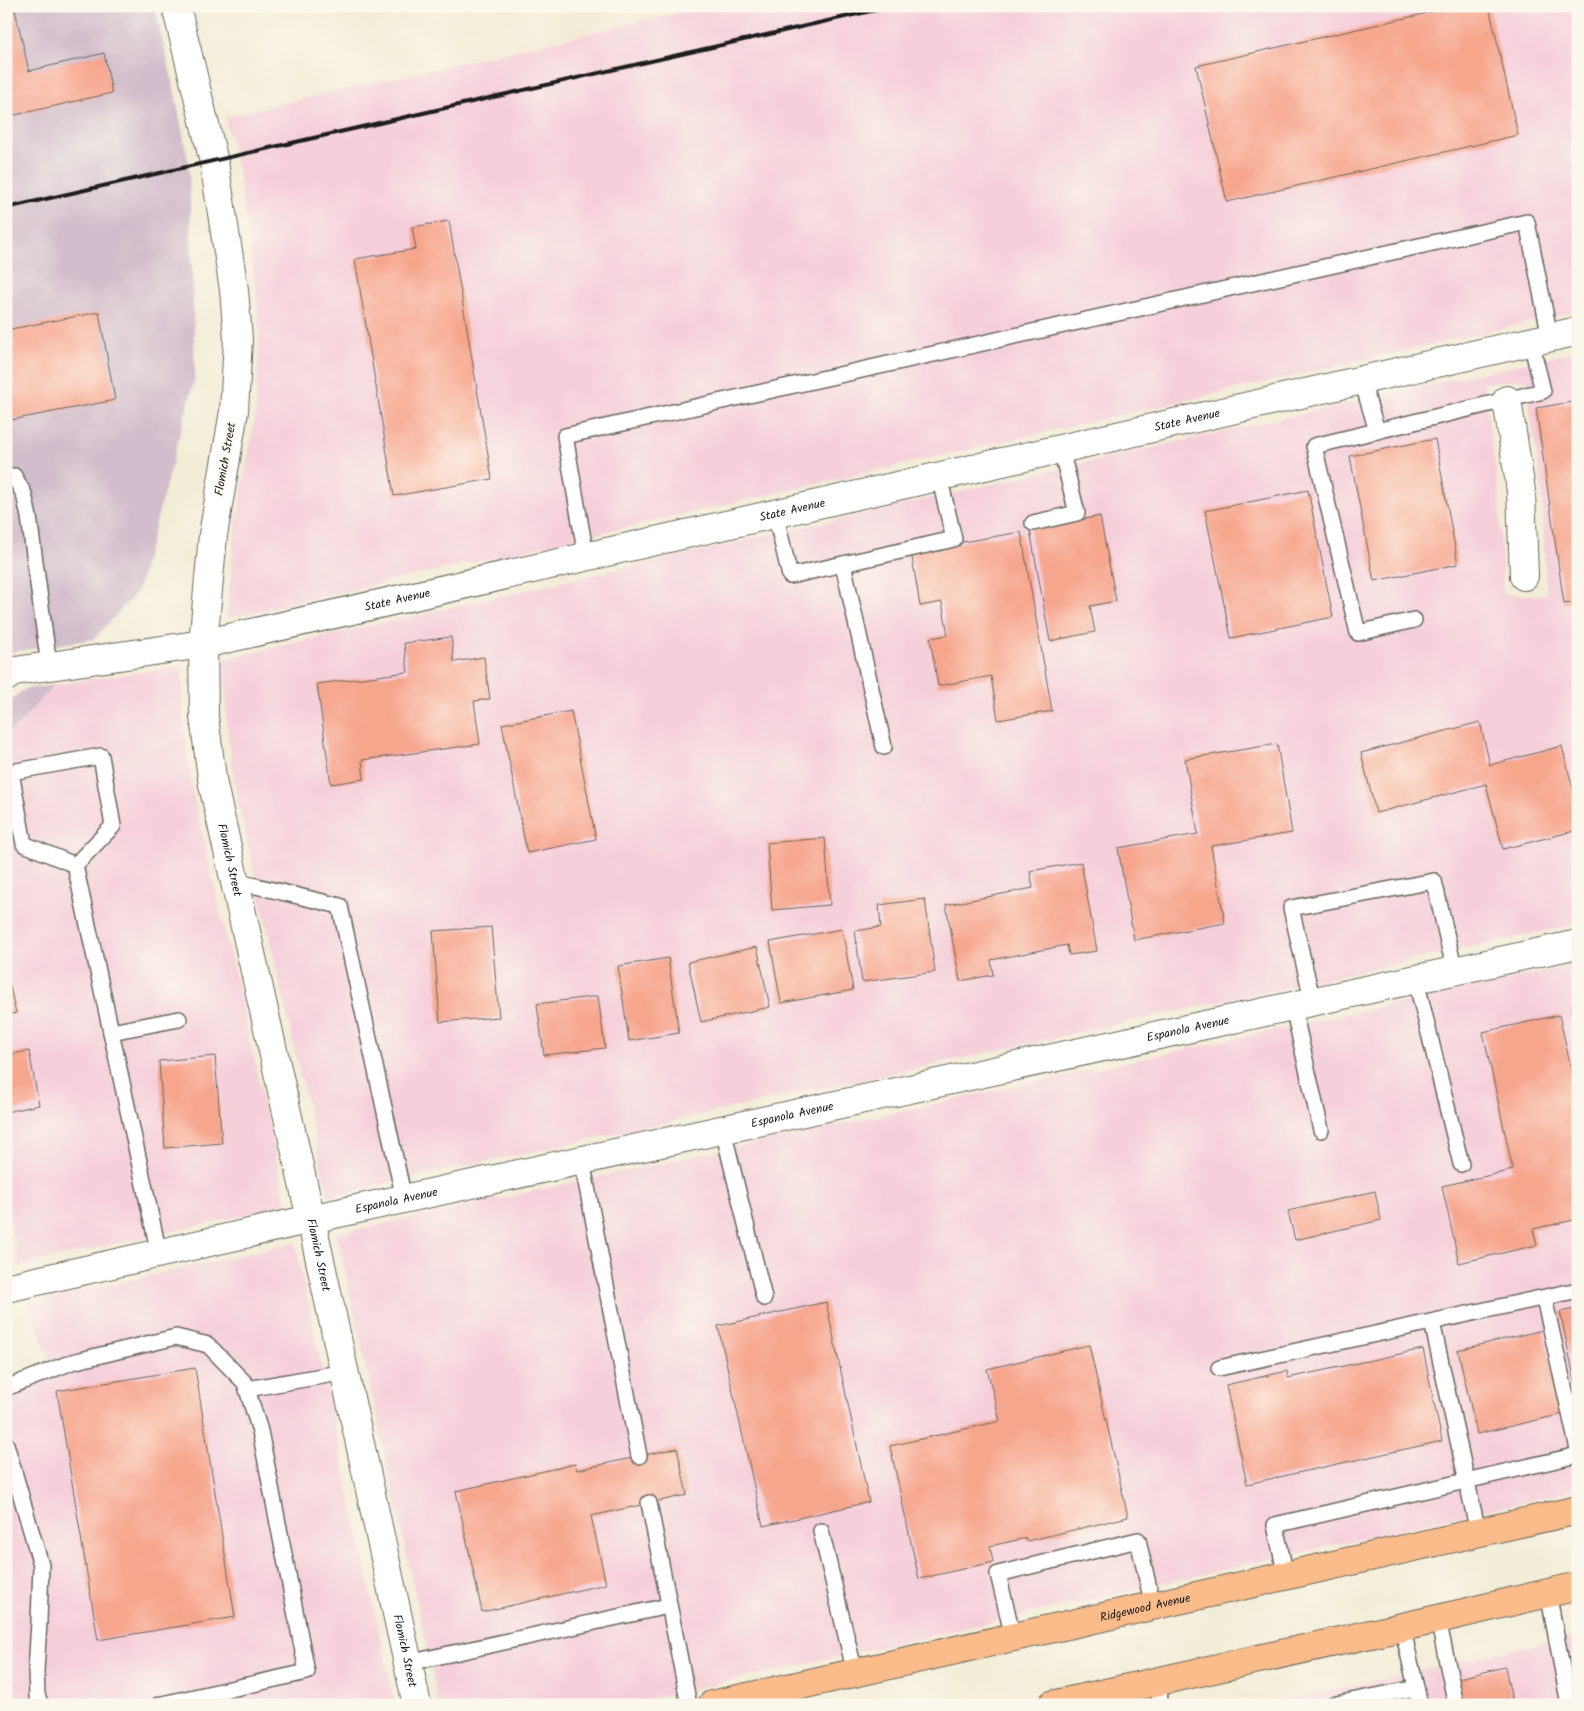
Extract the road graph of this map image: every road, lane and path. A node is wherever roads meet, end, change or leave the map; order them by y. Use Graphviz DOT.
graph roads {
  1 [pos="176,6"];
  2 [pos="1578,331"];
  3 [pos="1541,340"];
  4 [pos="1362,381"];
  5 [pos="1507,400"];
  6 [pos="1376,431"];
  7 [pos="1061,449"];
  8 [pos="940,476"];
  9 [pos="6,478"];
  10 [pos="775,514"];
  11 [pos="1033,523"];
  12 [pos="586,556"];
  13 [pos="843,564"];
  14 [pos="1524,576"];
  15 [pos="1414,620"];
  16 [pos="203,644"];
  17 [pos="49,666"];
  18 [pos="6,677"];
  19 [pos="884,747"];
  20 [pos="75,865"];
  21 [pos="235,881"];
  22 [pos="1578,944"];
  23 [pos="1455,972"];
  24 [pos="1416,980"];
  25 [pos="1303,1005"];
  26 [pos="178,1020"];
  27 [pos="111,1032"];
  28 [pos="723,1130"];
  29 [pos="1322,1130"];
  30 [pos="582,1161"];
  31 [pos="1461,1164"];
  32 [pos="404,1199"];
  33 [pos="311,1219"];
  34 [pos="159,1254"];
  35 [pos="6,1288"];
  36 [pos="1578,1290"];
  37 [pos="764,1298"];
  38 [pos="1544,1298"];
  39 [pos="1432,1322"];
  40 [pos="1219,1368"];
  41 [pos="345,1372"];
  42 [pos="6,1388"];
  43 [pos="247,1389"];
  44 [pos="6,1444"];
  45 [pos="1578,1449"];
  46 [pos="1578,1455"];
  47 [pos="639,1456"];
  48 [pos="1467,1481"];
  49 [pos="649,1503"];
  50 [pos="1578,1510"];
  51 [pos="821,1531"];
  52 [pos="1478,1532"];
  53 [pos="1286,1576"];
  54 [pos="1578,1586"];
  55 [pos="1548,1592"];
  56 [pos="668,1606"];
  57 [pos="1153,1606"];
  58 [pos="1438,1619"];
  59 [pos="1402,1626"];
  60 [pos="1013,1637"];
  61 [pos="408,1663"];
  62 [pos="855,1673"];
  63 [pos="1416,1688"];
  64 [pos="1160,1693"];
  65 [pos="40,1705"];
  66 [pos="158,1705"];
  67 [pos="417,1705"];
  68 [pos="689,1705"];
  69 [pos="712,1705"];
  70 [pos="1052,1705"];
  71 [pos="1331,1705"];
  72 [pos="1420,1705"];
  73 [pos="1456,1705"];
  74 [pos="1569,1705"];
  1 -- 16 [label="street, Flomich Street"];
  2 -- 3 [label="street, State Avenue"];
  3 -- 4 [label="street, State Avenue"];
  3 -- 5 [label="lane"];
  3 -- 12 [label="lane"];
  4 -- 6 [label="lane"];
  4 -- 7 [label="street, State Avenue"];
  5 -- 6 [label="lane"];
  5 -- 14 [label="street"];
  6 -- 15 [label="lane"];
  7 -- 8 [label="street, State Avenue"];
  7 -- 11 [label="lane"];
  8 -- 10 [label="street, State Avenue"];
  8 -- 13 [label="lane"];
  9 -- 17 [label="lane"];
  10 -- 12 [label="street, State Avenue"];
  10 -- 13 [label="lane"];
  12 -- 16 [label="street, State Avenue"];
  13 -- 19 [label="lane"];
  16 -- 17 [label="street, State Avenue"];
  16 -- 21 [label="street, Flomich Street"];
  17 -- 18 [label="street, State Avenue"];
  20 -- 20 [label="lane"];
  20 -- 27 [label="lane"];
  21 -- 32 [label="lane"];
  21 -- 33 [label="street, Flomich Street"];
  22 -- 23 [label="street, Espanola Avenue"];
  23 -- 24 [label="street, Espanola Avenue"];
  23 -- 25 [label="lane"];
  24 -- 25 [label="street, Espanola Avenue"];
  24 -- 31 [label="lane"];
  25 -- 28 [label="street, Espanola Avenue"];
  25 -- 29 [label="lane"];
  26 -- 27 [label="lane"];
  27 -- 34 [label="lane"];
  28 -- 30 [label="street, Espanola Avenue"];
  28 -- 37 [label="lane"];
  30 -- 32 [label="street, Espanola Avenue"];
  30 -- 47 [label="lane"];
  32 -- 33 [label="street, Espanola Avenue"];
  33 -- 34 [label="street, Espanola Avenue"];
  33 -- 41 [label="street, Flomich Street"];
  34 -- 35 [label="street, Espanola Avenue"];
  36 -- 38 [label="lane"];
  38 -- 39 [label="lane"];
  38 -- 45 [label="lane"];
  39 -- 40 [label="lane"];
  39 -- 48 [label="lane"];
  41 -- 43 [label="lane"];
  41 -- 61 [label="street, Flomich Street"];
  42 -- 43 [label="lane"];
  43 -- 66 [label="lane"];
  44 -- 65 [label="lane"];
  46 -- 48 [label="lane"];
  48 -- 52 [label="lane"];
  48 -- 53 [label="lane"];
  49 -- 56 [label="lane"];
  50 -- 52 [label="main road, Ridgewood Avenue"];
  51 -- 62 [label="lane"];
  52 -- 53 [label="main road, Ridgewood Avenue"];
  53 -- 57 [label="main road, Ridgewood Avenue"];
  54 -- 55 [label="main road"];
  55 -- 58 [label="main road"];
  55 -- 74 [label="lane"];
  56 -- 61 [label="lane"];
  56 -- 68 [label="lane"];
  57 -- 60 [label="main road, Ridgewood Avenue"];
  57 -- 60 [label="lane"];
  58 -- 59 [label="main road"];
  58 -- 73 [label="lane"];
  59 -- 63 [label="lane"];
  59 -- 64 [label="main road"];
  60 -- 62 [label="main road, Ridgewood Avenue"];
  61 -- 67 [label="street, Flomich Street"];
  62 -- 69 [label="main road, Ridgewood Avenue"];
  63 -- 71 [label="lane"];
  63 -- 72 [label="lane"];
  64 -- 70 [label="main road"];
}
